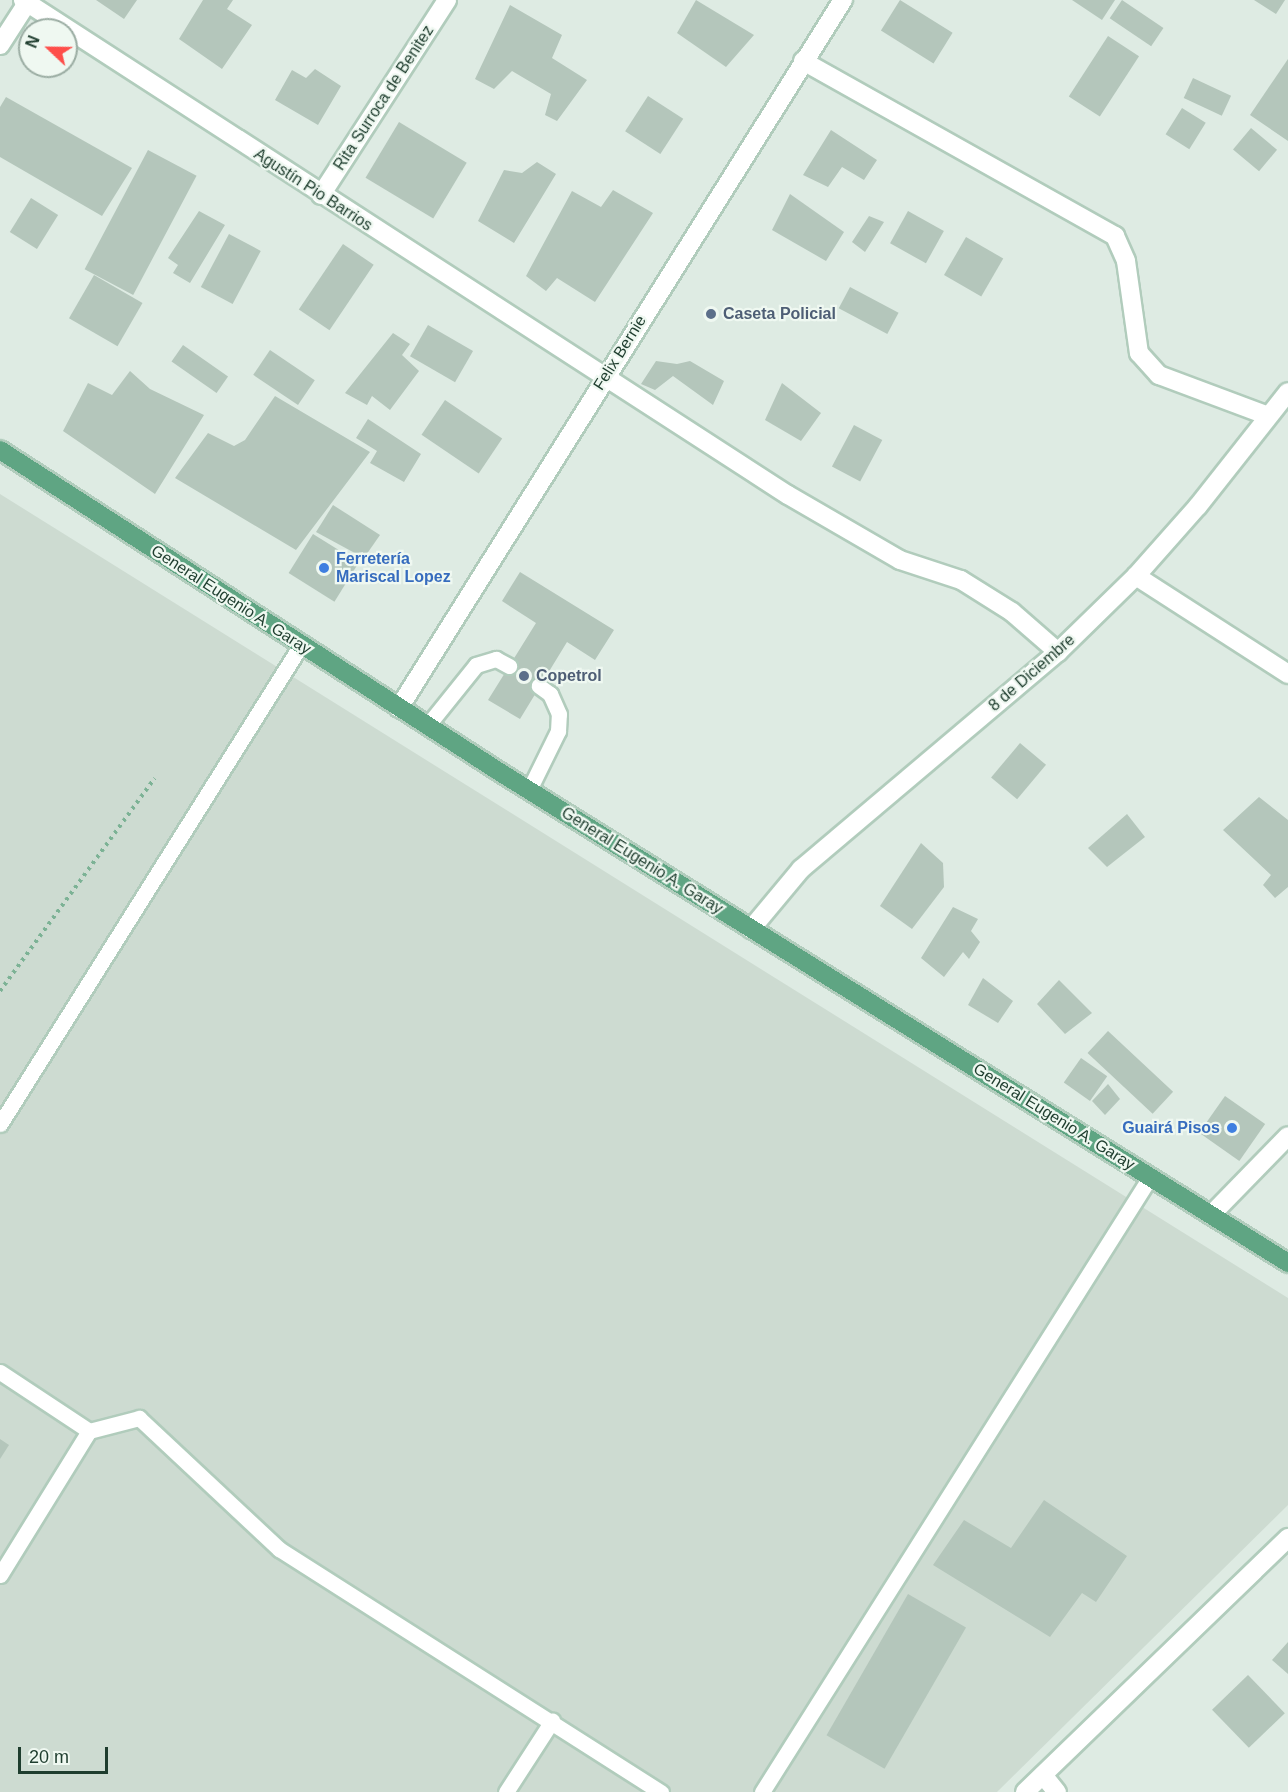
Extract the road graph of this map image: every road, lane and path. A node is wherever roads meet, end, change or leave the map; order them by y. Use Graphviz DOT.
graph roads {
  1 [pos="447,0"];
  2 [pos="843,0"];
  3 [pos="27,1"];
  4 [pos="0,45"];
  5 [pos="802,61"];
  6 [pos="321,195"];
  7 [pos="605,377"];
  8 [pos="1288,392"];
  9 [pos="1266,415"];
  10 [pos="0,450"];
  11 [pos="1136,576"];
  12 [pos="301,645"];
  13 [pos="1058,652"];
  14 [pos="509,666"];
  15 [pos="1288,674"];
  16 [pos="540,686"];
  17 [pos="399,708"];
  18 [pos="427,726"];
  19 [pos="155,778"];
  20 [pos="529,790"];
  21 [pos="751,929"];
  22 [pos="0,991"];
  23 [pos="0,1124"];
  24 [pos="1288,1136"];
  25 [pos="1150,1177"];
  26 [pos="1211,1215"];
  27 [pos="1288,1263"];
  28 [pos="0,1372"];
  29 [pos="89,1431"];
  30 [pos="1288,1538"];
  31 [pos="0,1575"];
  32 [pos="552,1720"];
  33 [pos="1043,1775"];
  34 [pos="506,1792"];
  35 [pos="661,1792"];
  36 [pos="762,1792"];
  37 [pos="1025,1792"];
  38 [pos="1057,1792"];
  1 -- 6 [label="street, Rita Surroca de Benitez"];
  2 -- 5 [label="street, Felix Bernie"];
  3 -- 4 [label="street"];
  3 -- 6 [label="street, Agustín Pio Barrios"];
  5 -- 7 [label="street, Felix Bernie"];
  5 -- 9 [label="street"];
  6 -- 7 [label="street, Agustín Pio Barrios"];
  7 -- 13 [label="street, Agustín Pio Barrios"];
  7 -- 17 [label="street, Felix Bernie"];
  8 -- 9 [label="street, 8 de Diciembre"];
  9 -- 11 [label="street, 8 de Diciembre"];
  10 -- 12 [label="main road, General Eugenio A. Garay"];
  11 -- 13 [label="street, 8 de Diciembre"];
  11 -- 15 [label="street"];
  12 -- 17 [label="main road, General Eugenio A. Garay"];
  12 -- 23 [label="lane"];
  13 -- 21 [label="street, 8 de Diciembre"];
  14 -- 18 [label="lane"];
  16 -- 20 [label="lane"];
  17 -- 18 [label="main road, General Eugenio A. Garay"];
  18 -- 20 [label="main road, General Eugenio A. Garay"];
  19 -- 22 [label="path"];
  20 -- 21 [label="main road, General Eugenio A. Garay"];
  21 -- 25 [label="main road, General Eugenio A. Garay"];
  24 -- 26 [label="street"];
  25 -- 26 [label="main road, General Eugenio A. Garay"];
  25 -- 36 [label="lane"];
  26 -- 27 [label="main road, General Eugenio A. Garay"];
  28 -- 29 [label="lane"];
  29 -- 31 [label="lane"];
  29 -- 32 [label="lane"];
  30 -- 33 [label="street"];
  32 -- 34 [label="lane"];
  32 -- 35 [label="lane"];
  33 -- 37 [label="street"];
  33 -- 38 [label="street"];
}
